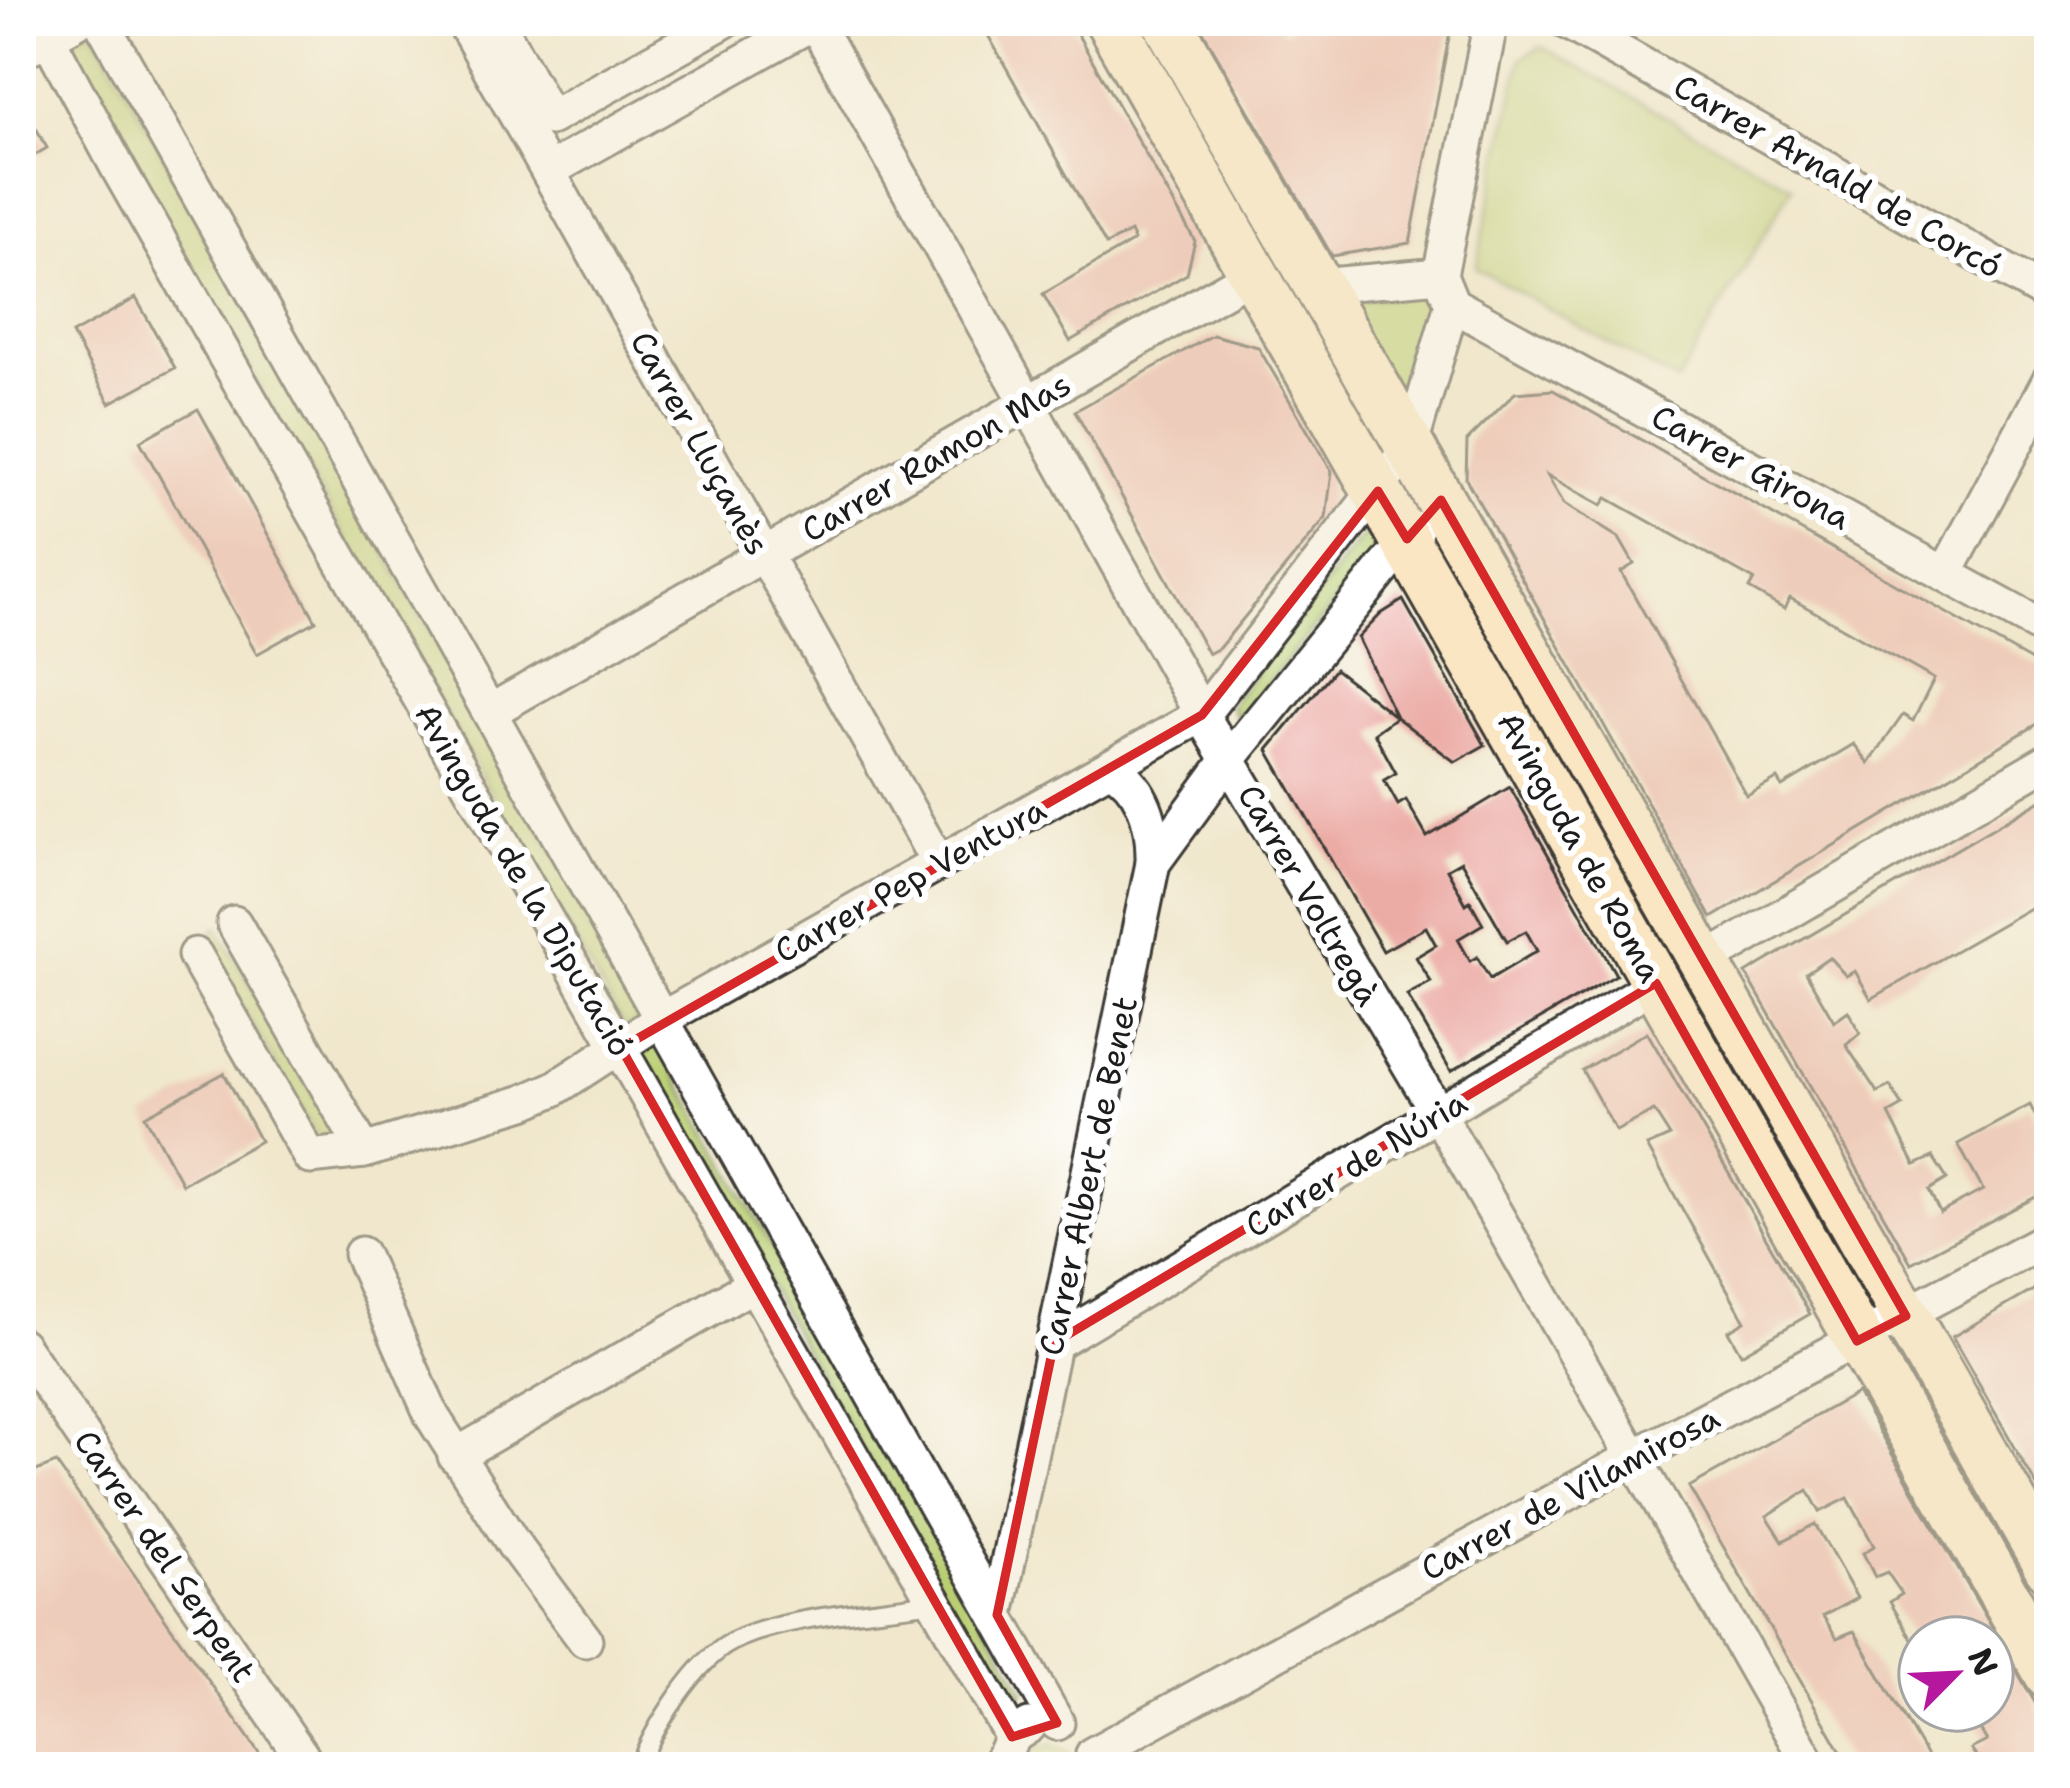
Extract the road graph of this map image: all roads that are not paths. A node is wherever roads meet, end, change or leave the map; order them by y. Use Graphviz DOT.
graph roads {
  1 [pos="101,21"];
  2 [pos="464,21"];
  3 [pos="496,21"];
  4 [pos="724,21"];
  5 [pos="1109,21"];
  6 [pos="1167,21"];
  7 [pos="1491,21"];
  8 [pos="1565,21"];
  9 [pos="814,22"];
  10 [pos="46,33"];
  11 [pos="548,172"];
  12 [pos="1254,273"];
  13 [pos="1318,286"];
  14 [pos="1446,290"];
  15 [pos="2049,295"];
  16 [pos="2049,381"];
  17 [pos="1031,403"];
  18 [pos="1411,445"];
  19 [pos="1378,491"];
  20 [pos="1441,500"];
  21 [pos="1407,539"];
  22 [pos="763,556"];
  23 [pos="1946,573"];
  24 [pos="2049,632"];
  25 [pos="491,711"];
  26 [pos="1202,715"];
  27 [pos="1229,759"];
  28 [pos="2049,760"];
  29 [pos="1110,767"];
  30 [pos="1153,863"];
  31 [pos="939,864"];
  32 [pos="234,923"];
  33 [pos="195,956"];
  34 [pos="1703,962"];
  35 [pos="1657,983"];
  36 [pos="660,1020"];
  37 [pos="621,1048"];
  38 [pos="1439,1115"];
  39 [pos="364,1151"];
  40 [pos="2049,1238"];
  41 [pos="362,1254"];
  42 [pos="754,1283"];
  43 [pos="1906,1316"];
  44 [pos="1857,1341"];
  45 [pos="1054,1343"];
  46 [pos="21,1345"];
  47 [pos="455,1456"];
  48 [pos="1634,1456"];
  49 [pos="2049,1567"];
  50 [pos="933,1602"];
  51 [pos="997,1615"];
  52 [pos="586,1640"];
  53 [pos="2049,1674"];
  54 [pos="1058,1723"];
  55 [pos="1005,1752"];
  56 [pos="1095,1760"];
  57 [pos="309,1767"];
  58 [pos="639,1767"];
  59 [pos="1811,1767"];
  1 -- 25 [label="street, Avinguda de la Diputació"];
  2 -- 11 [label="street, Carrer Lluçanès"];
  3 -- 4 [label="street"];
  5 -- 12 [label="street, Avinguda de Roma"];
  6 -- 13 [label="street, Avinguda de Roma"];
  7 -- 14 [label="street"];
  8 -- 15 [label="street, Carrer Arnald de Corcó"];
  9 -- 11 [label="street"];
  9 -- 17 [label="street, Carrer Voltregà"];
  10 -- 37 [label="street, Avinguda de la Diputació"];
  11 -- 22 [label="street, Carrer Lluçanès"];
  12 -- 17 [label="street, Carrer Ramon Mas"];
  12 -- 19 [label="street, Avinguda de Roma"];
  13 -- 14 [label="street"];
  13 -- 18 [label="street, Avinguda de Roma"];
  14 -- 18 [label="street"];
  14 -- 23 [label="street, Carrer Girona"];
  16 -- 23 [label="street"];
  17 -- 22 [label="street, Carrer Ramon Mas"];
  17 -- 26 [label="street, Carrer Voltregà"];
  18 -- 19 [label="street"];
  18 -- 20 [label="street, Avinguda de Roma"];
  19 -- 21 [label="street, Avinguda de Roma"];
  19 -- 26 [label="street"];
  20 -- 21 [label="street, Carrer Albert de Benet"];
  20 -- 34 [label="street, Avinguda de Roma"];
  21 -- 27 [label="street, Carrer Albert de Benet"];
  21 -- 35 [label="street, Avinguda de Roma"];
  22 -- 25 [label="street, Carrer Ramon Mas"];
  22 -- 31 [label="street, Carrer Lluçanès"];
  23 -- 24 [label="street, Carrer Girona"];
  25 -- 36 [label="street, Avinguda de la Diputació"];
  26 -- 27 [label="street, Carrer Voltregà"];
  26 -- 29 [label="street, Carrer Pep Ventura"];
  27 -- 30 [label="street, Carrer Albert de Benet"];
  27 -- 38 [label="street, Carrer Voltregà"];
  28 -- 34 [label="street"];
  29 -- 30 [label="street"];
  29 -- 31 [label="street, Carrer Pep Ventura"];
  30 -- 45 [label="street, Carrer Albert de Benet"];
  31 -- 36 [label="street, Carrer Pep Ventura"];
  32 -- 39 [label="street"];
  33 -- 39 [label="street, Carrer Pep Ventura"];
  34 -- 43 [label="street, Avinguda de Roma"];
  35 -- 38 [label="street, Carrer de Núria"];
  35 -- 44 [label="street, Avinguda de Roma"];
  36 -- 37 [label="street, Carrer Pep Ventura"];
  36 -- 51 [label="street, Avinguda de la Diputació"];
  37 -- 39 [label="street, Carrer Pep Ventura"];
  37 -- 42 [label="street, Avinguda de la Diputació"];
  38 -- 45 [label="street, Carrer de Núria"];
  38 -- 48 [label="street, Carrer Voltregà"];
  40 -- 43 [label="street, Carrer de Vilamirosa"];
  41 -- 47 [label="street"];
  42 -- 47 [label="street"];
  42 -- 50 [label="street, Avinguda de la Diputació"];
  43 -- 44 [label="street, Carrer de Vilamirosa"];
  43 -- 49 [label="street, Avinguda de Roma"];
  44 -- 48 [label="street, Carrer de Vilamirosa"];
  44 -- 53 [label="street, Avinguda de Roma"];
  45 -- 51 [label="street, Carrer Albert de Benet"];
  46 -- 57 [label="street, Carrer del Serpent"];
  47 -- 52 [label="street"];
  48 -- 56 [label="street, Carrer de Vilamirosa"];
  48 -- 59 [label="street, Carrer Voltregà"];
  50 -- 55 [label="street, Avinguda de la Diputació"];
  50 -- 58 [label="lane"];
  51 -- 54 [label="street, Avinguda de la Diputació"];
  54 -- 55 [label="street"];
  54 -- 56 [label="street, Avinguda de la Diputació"];
}
